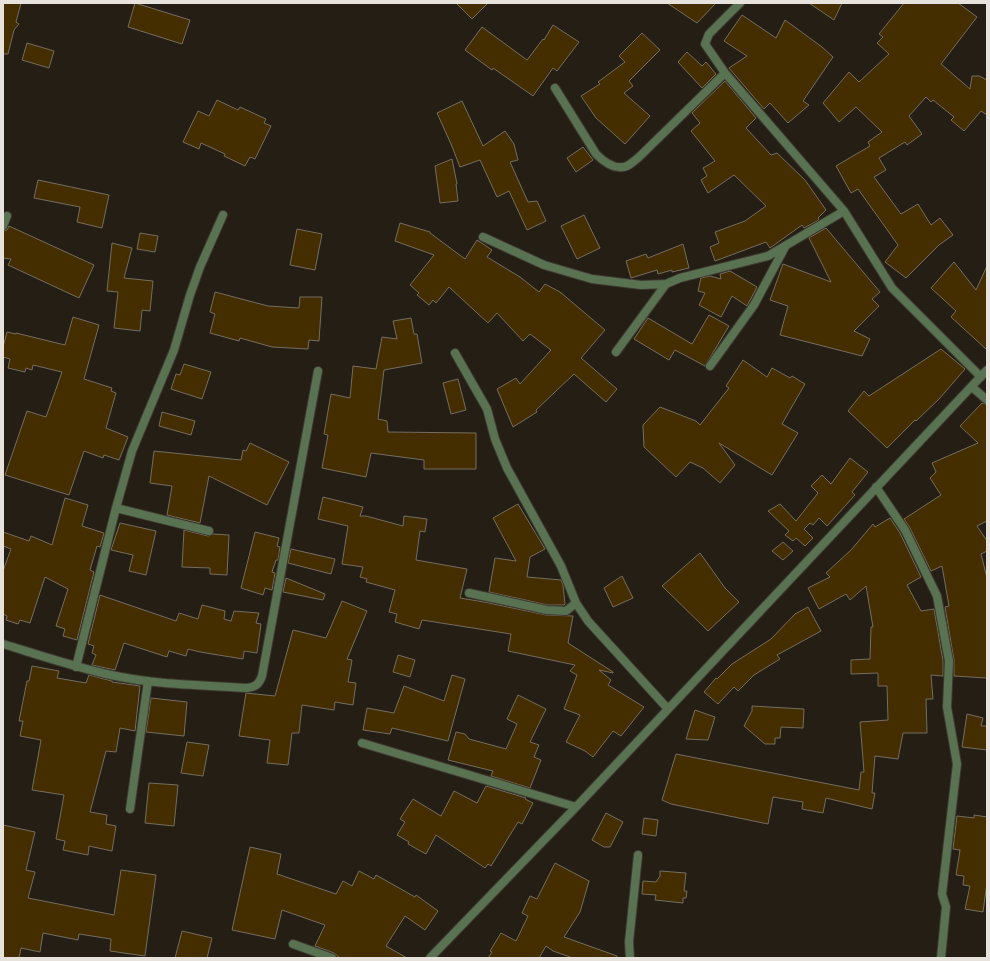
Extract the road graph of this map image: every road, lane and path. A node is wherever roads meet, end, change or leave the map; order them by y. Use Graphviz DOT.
graph roads {
  1 [pos="740,3"];
  2 [pos="725,73"];
  3 [pos="555,88"];
  4 [pos="844,211"];
  5 [pos="223,215"];
  6 [pos="7,216"];
  7 [pos="3,226"];
  8 [pos="482,237"];
  9 [pos="785,247"];
  10 [pos="666,284"];
  11 [pos="616,352"];
  12 [pos="455,353"];
  13 [pos="710,366"];
  14 [pos="987,370"];
  15 [pos="318,371"];
  16 [pos="981,377"];
  17 [pos="972,387"];
  18 [pos="987,400"];
  19 [pos="876,487"];
  20 [pos="116,508"];
  21 [pos="209,531"];
  22 [pos="469,593"];
  23 [pos="576,603"];
  24 [pos="3,644"];
  25 [pos="76,667"];
  26 [pos="148,681"];
  27 [pos="668,709"];
  28 [pos="362,743"];
  29 [pos="576,807"];
  30 [pos="130,809"];
  31 [pos="638,855"];
  32 [pos="293,944"];
  33 [pos="332,958"];
  34 [pos="430,958"];
  35 [pos="630,958"];
  36 [pos="941,958"];
  1 -- 2 [label="street"];
  2 -- 3 [label="street"];
  2 -- 4 [label="street"];
  4 -- 9 [label="street"];
  4 -- 16 [label="street"];
  5 -- 20 [label="street"];
  6 -- 7 [label="street"];
  8 -- 10 [label="street"];
  9 -- 10 [label="street"];
  9 -- 13 [label="street"];
  10 -- 11 [label="street"];
  12 -- 23 [label="street"];
  14 -- 16 [label="street"];
  15 -- 26 [label="street"];
  16 -- 17 [label="street"];
  17 -- 18 [label="street"];
  17 -- 19 [label="street"];
  19 -- 27 [label="street"];
  19 -- 36 [label="street"];
  20 -- 21 [label="street"];
  20 -- 25 [label="street"];
  22 -- 23 [label="street"];
  23 -- 27 [label="street"];
  24 -- 25 [label="street"];
  25 -- 26 [label="street"];
  26 -- 30 [label="street"];
  27 -- 29 [label="street"];
  28 -- 29 [label="street"];
  29 -- 34 [label="street"];
  31 -- 35 [label="street"];
  32 -- 33 [label="street"];
}
